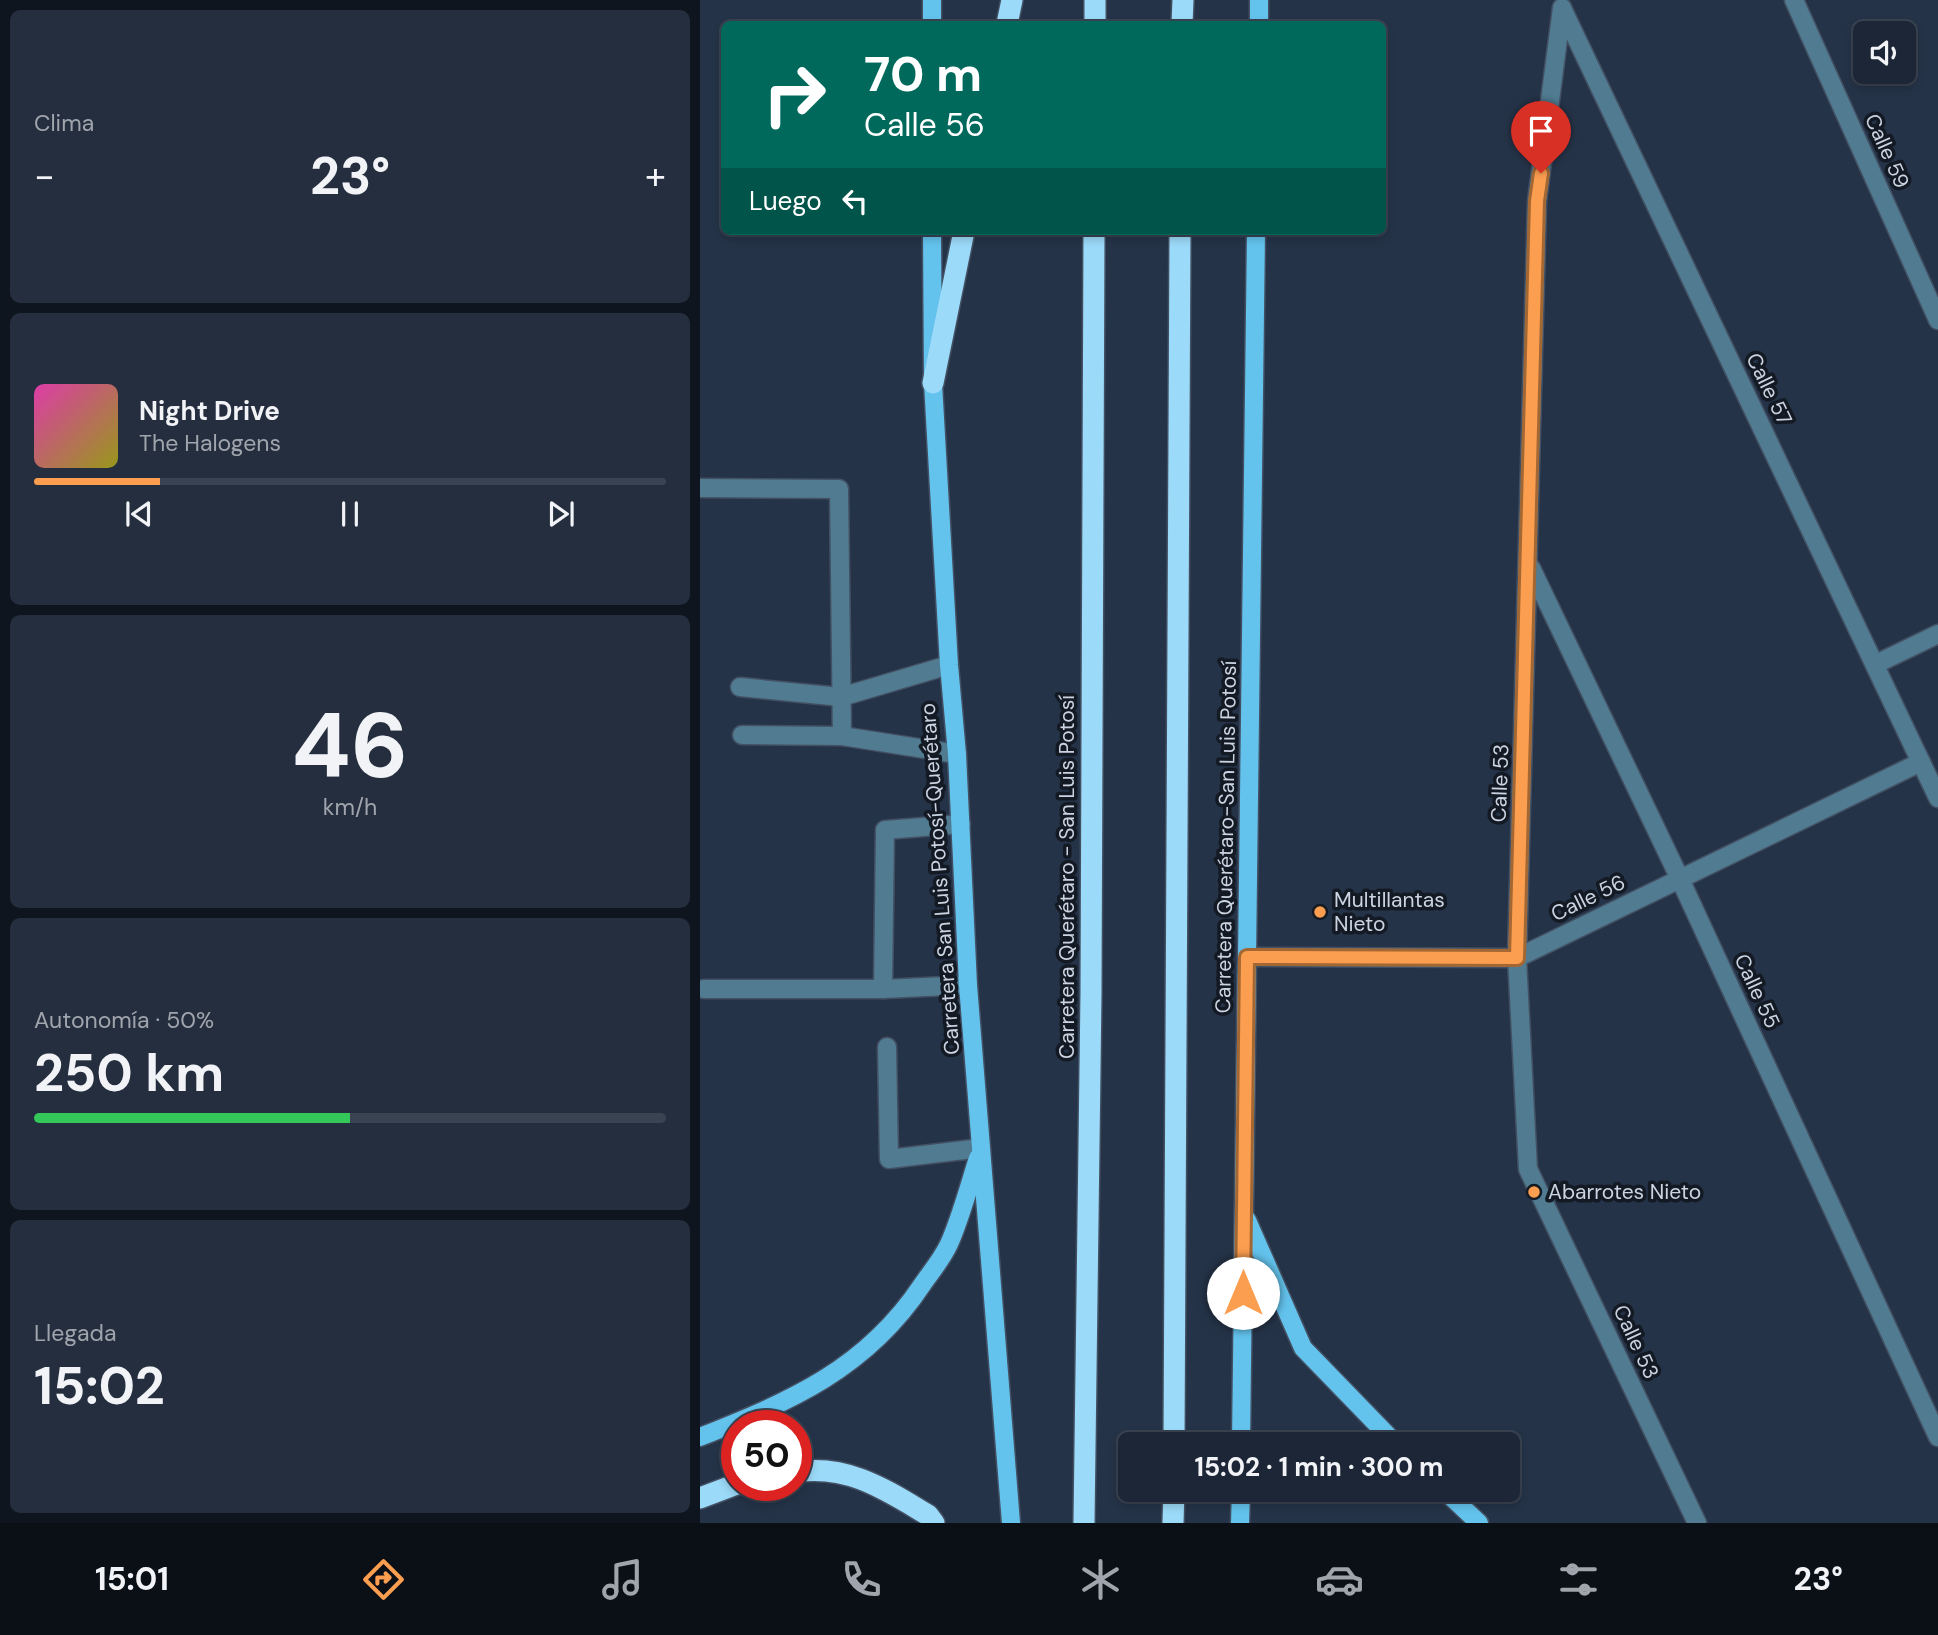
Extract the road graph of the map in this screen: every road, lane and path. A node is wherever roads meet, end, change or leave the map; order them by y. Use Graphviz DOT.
graph roads {
  1 [pos="932,0"];
  2 [pos="1012,0"];
  3 [pos="1096,0"];
  4 [pos="1183,0"];
  5 [pos="1259,0"];
  6 [pos="1794,0"];
  7 [pos="1560,4"];
  8 [pos="932,21"];
  9 [pos="1008,21"];
  10 [pos="1095,21"];
  11 [pos="1182,21"];
  12 [pos="1259,21"];
  13 [pos="932,235"];
  14 [pos="963,235"];
  15 [pos="1094,235"];
  16 [pos="1180,235"];
  17 [pos="1256,235"];
  18 [pos="1938,320"];
  19 [pos="933,383"];
  20 [pos="700,488"];
  21 [pos="1530,565"];
  22 [pos="1938,634"];
  23 [pos="1876,664"];
  24 [pos="949,665"];
  25 [pos="740,687"];
  26 [pos="841,696"];
  27 [pos="742,735"];
  28 [pos="842,736"];
  29 [pos="957,754"];
  30 [pos="1921,762"];
  31 [pos="1938,798"];
  32 [pos="961,824"];
  33 [pos="1680,879"];
  34 [pos="1247,957"];
  35 [pos="1517,958"];
  36 [pos="968,985"];
  37 [pos="704,989"];
  38 [pos="883,989"];
  39 [pos="887,1047"];
  40 [pos="981,1148"];
  41 [pos="1244,1214"];
  42 [pos="1174,1432"];
  43 [pos="1241,1432"];
  44 [pos="1384,1432"];
  45 [pos="700,1437"];
  46 [pos="1938,1437"];
  47 [pos="812,1470"];
  48 [pos="721,1490"];
  49 [pos="700,1499"];
  50 [pos="1174,1502"];
  51 [pos="1241,1502"];
  52 [pos="1457,1502"];
  53 [pos="934,1523"];
  54 [pos="1011,1523"];
  55 [pos="1084,1523"];
  56 [pos="1173,1523"];
  57 [pos="1240,1523"];
  58 [pos="1479,1523"];
  59 [pos="1697,1523"];
  1 -- 8 [label="main road"];
  2 -- 9 [label="highway"];
  3 -- 10 [label="highway"];
  4 -- 11 [label="highway"];
  5 -- 12 [label="main road"];
  6 -- 18 [label="street, Calle 59"];
  7 -- 21 [label="street, Calle 53"];
  7 -- 23 [label="street, Calle 57"];
  13 -- 19 [label="main road, Carretera San Luis Potosí-Querétaro"];
  14 -- 19 [label="highway"];
  15 -- 55 [label="highway, Carretera Querétaro - San Luis Potosí"];
  16 -- 42 [label="highway"];
  17 -- 34 [label="main road, Carretera Querétaro-San Luis Potosí"];
  19 -- 24 [label="main road, Carretera San Luis Potosí-Querétaro"];
  20 -- 26 [label="street"];
  21 -- 33 [label="street, Calle 55"];
  21 -- 35 [label="street, Calle 53"];
  22 -- 23 [label="street"];
  23 -- 30 [label="street, Calle 57"];
  24 -- 26 [label="street"];
  24 -- 29 [label="main road, Carretera San Luis Potosí-Querétaro"];
  25 -- 26 [label="street"];
  26 -- 28 [label="street"];
  27 -- 28 [label="street"];
  28 -- 29 [label="street"];
  29 -- 32 [label="main road, Carretera San Luis Potosí-Querétaro"];
  30 -- 31 [label="street, Calle 57"];
  30 -- 33 [label="street, Calle 56"];
  32 -- 36 [label="main road, Carretera San Luis Potosí-Querétaro"];
  32 -- 38 [label="street"];
  33 -- 35 [label="street, Calle 56"];
  33 -- 46 [label="street, Calle 55"];
  34 -- 35 [label="street, Calle 56"];
  34 -- 41 [label="main road, Carretera Querétaro-San Luis Potosí"];
  35 -- 59 [label="street, Calle 53"];
  36 -- 38 [label="street"];
  36 -- 40 [label="main road, Carretera San Luis Potosí-Querétaro"];
  37 -- 38 [label="street"];
  39 -- 40 [label="street"];
  40 -- 45 [label="main road"];
  40 -- 54 [label="main road, Carretera San Luis Potosí-Querétaro"];
  41 -- 43 [label="main road, Carretera Querétaro-San Luis Potosí"];
  41 -- 44 [label="main road"];
  47 -- 53 [label="highway"];
  48 -- 49 [label="highway"];
  50 -- 56 [label="highway"];
  51 -- 57 [label="main road"];
  52 -- 58 [label="main road"];
}
